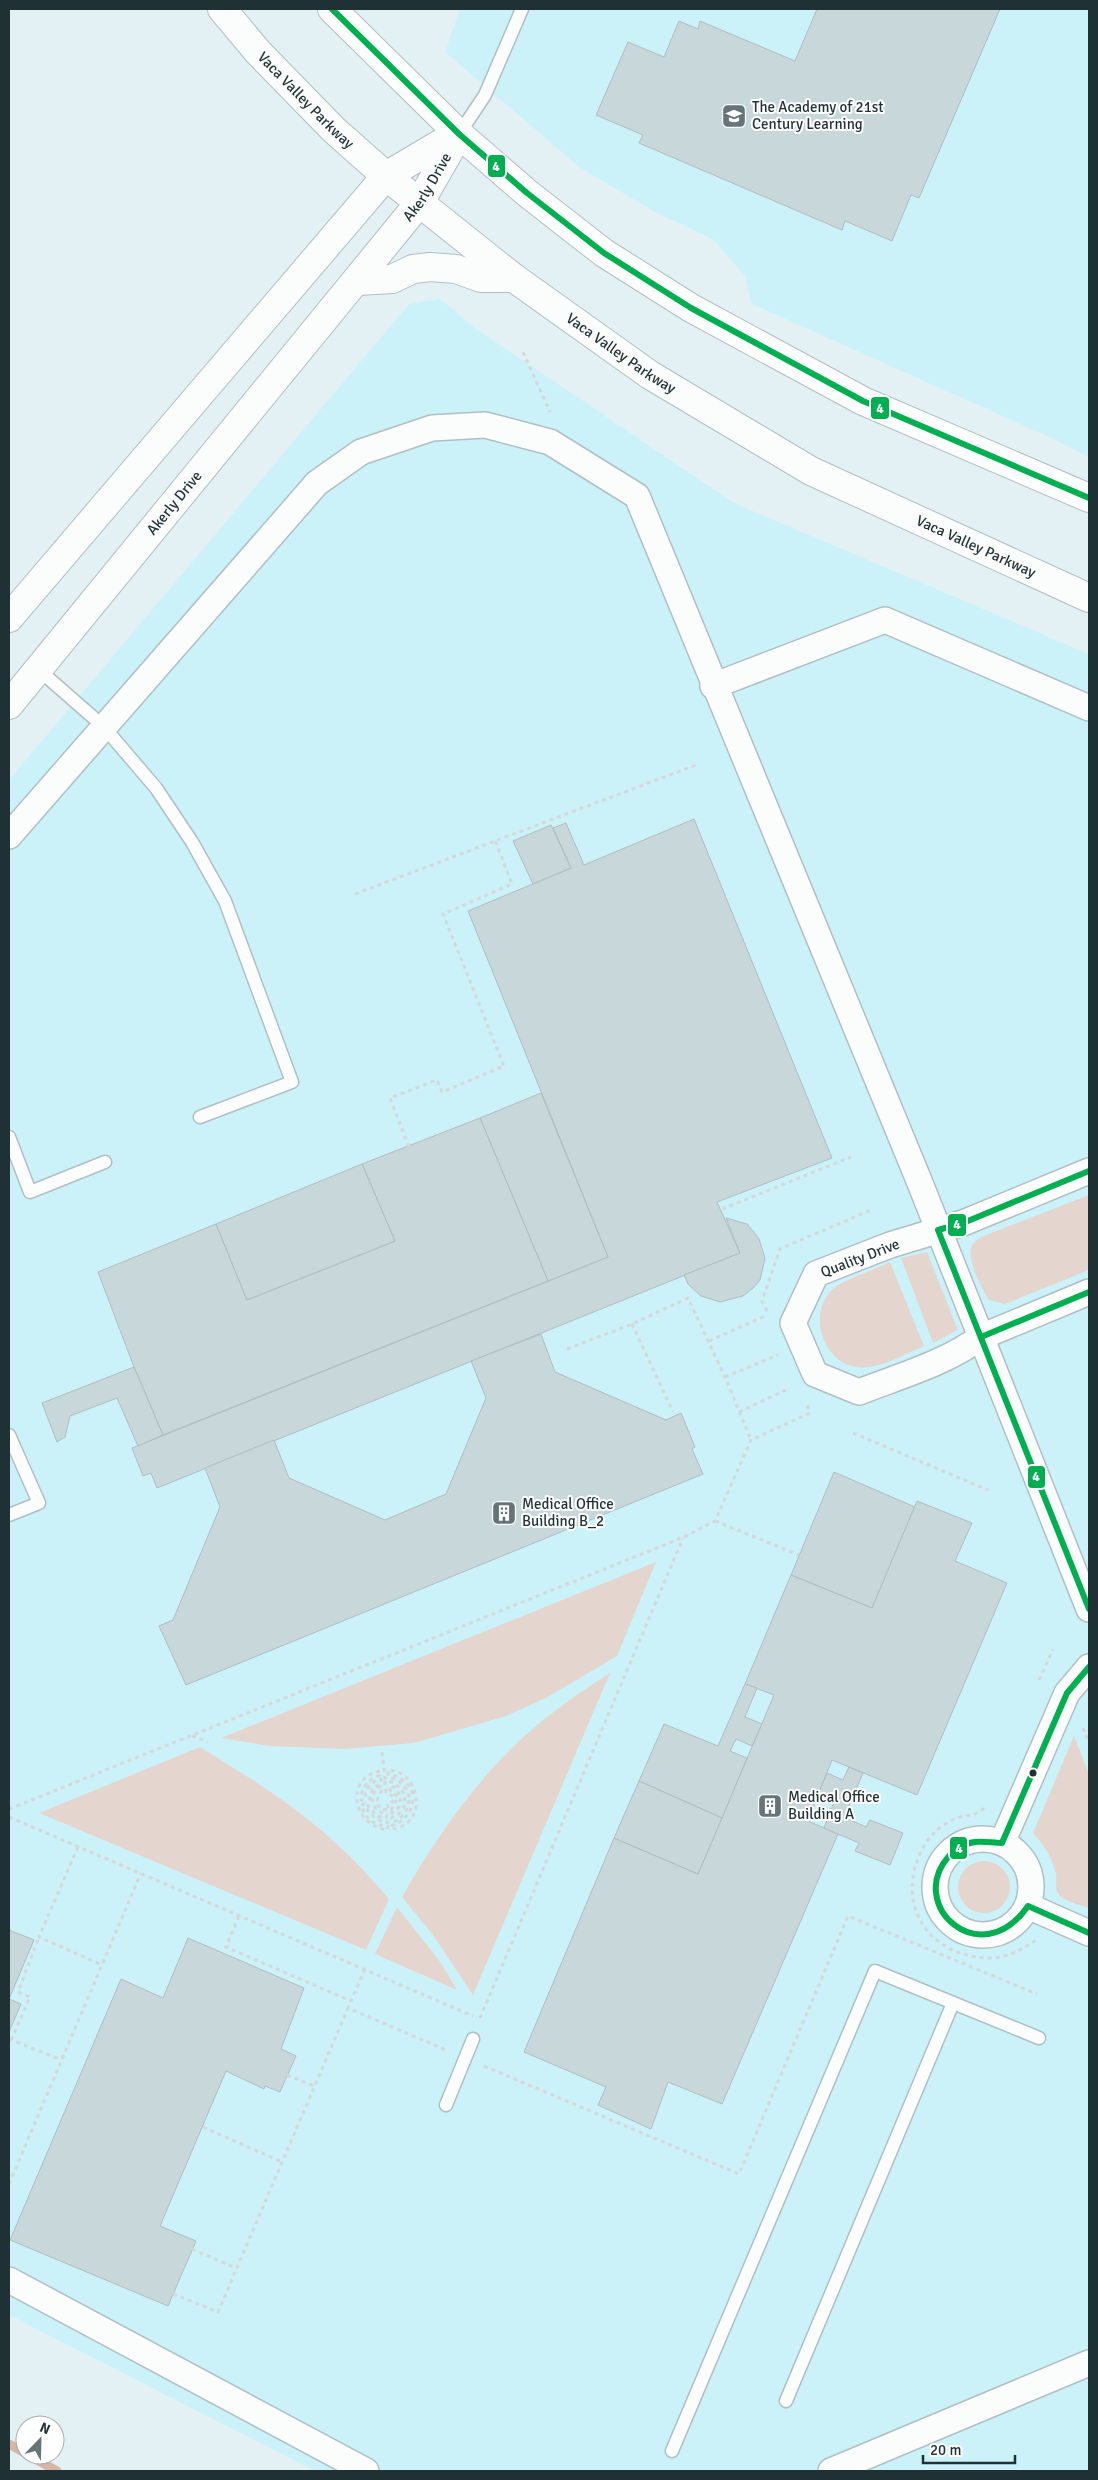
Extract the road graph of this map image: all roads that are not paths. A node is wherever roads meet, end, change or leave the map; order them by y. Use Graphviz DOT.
graph roads {
  1 [pos="222,9"];
  2 [pos="332,9"];
  3 [pos="522,9"];
  4 [pos="459,134"];
  5 [pos="386,176"];
  6 [pos="420,202"];
  7 [pos="514,278"];
  8 [pos="358,280"];
  9 [pos="1089,498"];
  10 [pos="1089,598"];
  11 [pos="9,618"];
  12 [pos="39,670"];
  13 [pos="713,686"];
  14 [pos="9,705"];
  15 [pos="1089,708"];
  16 [pos="104,726"];
  17 [pos="9,836"];
  18 [pos="200,1117"];
  19 [pos="9,1137"];
  20 [pos="105,1162"];
  21 [pos="1089,1171"];
  22 [pos="938,1230"];
  23 [pos="1089,1292"];
  24 [pos="981,1336"];
  25 [pos="9,1435"];
  26 [pos="9,1515"];
  27 [pos="1089,1609"];
  28 [pos="1089,1666"];
  29 [pos="1002,1843"];
  30 [pos="1028,1906"];
  31 [pos="1089,1933"];
  32 [pos="953,2004"];
  33 [pos="1038,2038"];
  34 [pos="473,2039"];
  35 [pos="446,2105"];
  36 [pos="9,2280"];
  37 [pos="1089,2363"];
  38 [pos="786,2401"];
  39 [pos="672,2452"];
  40 [pos="366,2471"];
  41 [pos="831,2471"];
  1 -- 5 [label="main road, Vaca Valley Parkway"];
  2 -- 4 [label="main road"];
  3 -- 4 [label="lane"];
  4 -- 5 [label="main road, Akerly Drive"];
  4 -- 6 [label="main road, Akerly Drive"];
  4 -- 9 [label="main road"];
  5 -- 6 [label="main road, Vaca Valley Parkway"];
  5 -- 11 [label="main road, Akerly Drive"];
  6 -- 7 [label="main road, Vaca Valley Parkway"];
  6 -- 8 [label="main road, Akerly Drive"];
  7 -- 8 [label="main road"];
  7 -- 10 [label="main road, Vaca Valley Parkway"];
  8 -- 12 [label="main road, Akerly Drive"];
  12 -- 14 [label="main road, Akerly Drive"];
  12 -- 16 [label="lane"];
  13 -- 15 [label="street"];
  13 -- 16 [label="street"];
  13 -- 22 [label="street"];
  16 -- 17 [label="street"];
  16 -- 18 [label="lane"];
  19 -- 20 [label="lane"];
  21 -- 22 [label="street, Quality Drive"];
  22 -- 24 [label="street"];
  22 -- 24 [label="street, Quality Drive"];
  23 -- 24 [label="street, Quality Drive"];
  24 -- 27 [label="street"];
  25 -- 26 [label="lane"];
  28 -- 29 [label="street"];
  29 -- 30 [label="street"];
  29 -- 30 [label="street"];
  30 -- 31 [label="street"];
  32 -- 33 [label="lane"];
  32 -- 38 [label="lane"];
  32 -- 39 [label="lane"];
  34 -- 35 [label="lane"];
  36 -- 40 [label="street"];
  37 -- 41 [label="street"];
}
